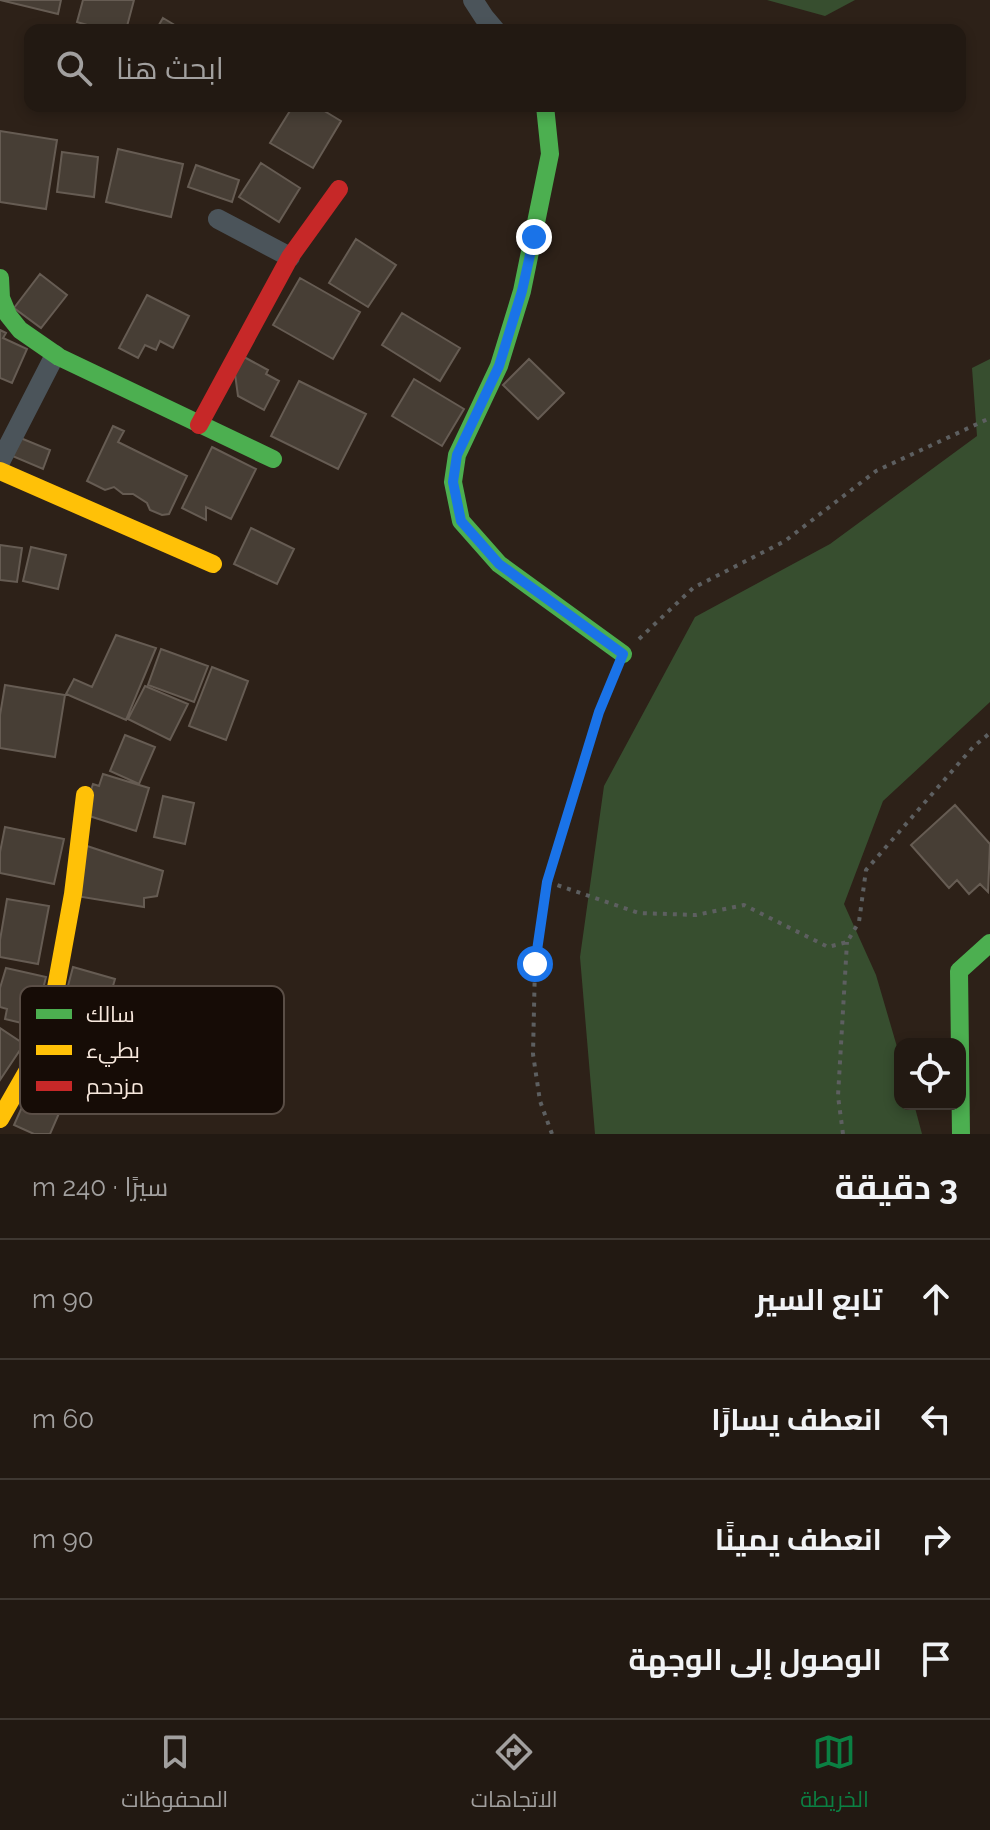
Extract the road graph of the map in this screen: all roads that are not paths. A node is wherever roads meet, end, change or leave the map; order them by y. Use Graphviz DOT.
graph roads {
  1 [pos="473,0"];
  2 [pos="491,24"];
  3 [pos="546,112"];
  4 [pos="339,189"];
  5 [pos="218,219"];
  6 [pos="290,257"];
  7 [pos="0,278"];
  8 [pos="55,355"];
  9 [pos="199,425"];
  10 [pos="273,459"];
  11 [pos="0,462"];
  12 [pos="0,471"];
  13 [pos="213,564"];
  14 [pos="623,654"];
  15 [pos="85,795"];
  16 [pos="990,943"];
  17 [pos="56,986"];
  18 [pos="20,1084"];
  19 [pos="0,1119"];
  20 [pos="961,1134"];
  1 -- 2 [label="street"];
  3 -- 14 [label="street"];
  4 -- 6 [label="street"];
  5 -- 6 [label="street"];
  6 -- 9 [label="street"];
  7 -- 8 [label="street"];
  8 -- 9 [label="street"];
  8 -- 11 [label="street"];
  9 -- 10 [label="street"];
  12 -- 13 [label="street"];
  15 -- 17 [label="street"];
  16 -- 20 [label="street"];
  18 -- 19 [label="street"];
}
